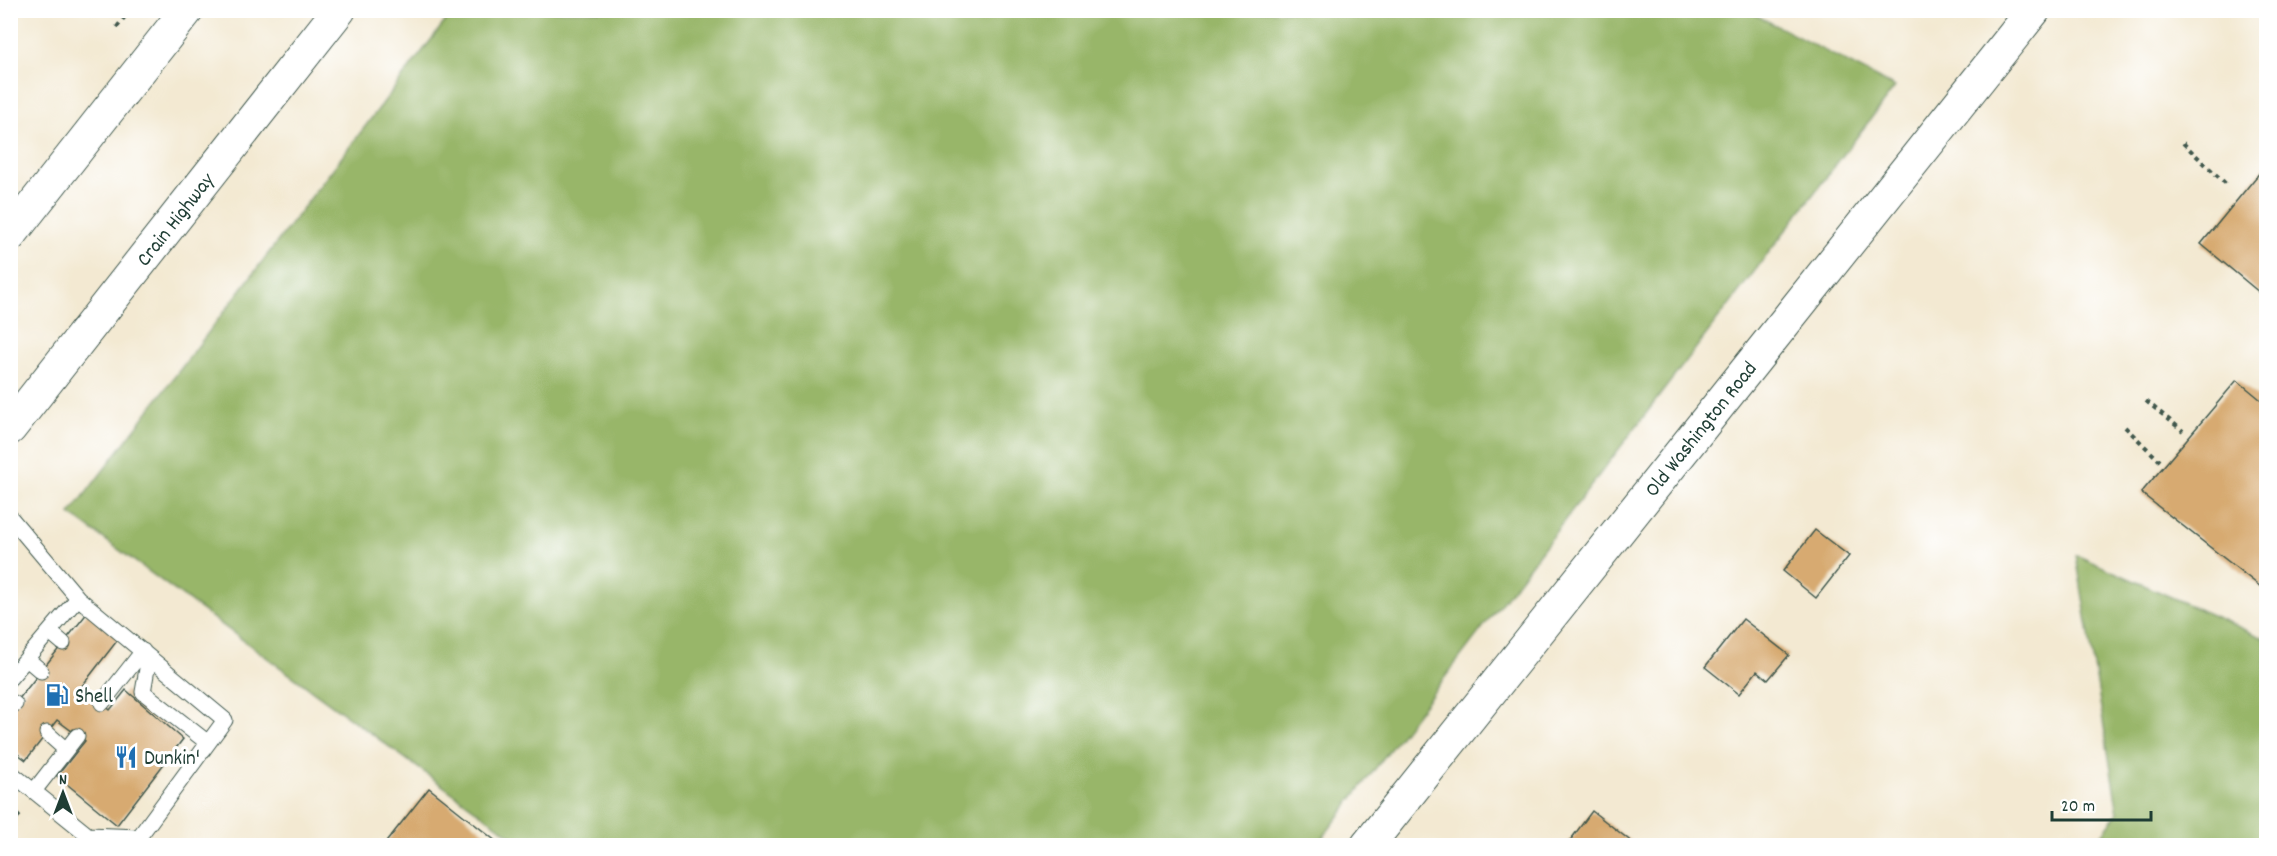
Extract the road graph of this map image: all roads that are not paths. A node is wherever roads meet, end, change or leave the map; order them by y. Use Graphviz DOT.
graph roads {
  1 [pos="187,10"];
  2 [pos="339,10"];
  3 [pos="2034,10"];
  4 [pos="10,235"];
  5 [pos="10,428"];
  6 [pos="10,517"];
  7 [pos="78,598"];
  8 [pos="50,632"];
  9 [pos="63,643"];
  10 [pos="146,654"];
  11 [pos="27,659"];
  12 [pos="41,671"];
  13 [pos="10,678"];
  14 [pos="102,703"];
  15 [pos="46,733"];
  16 [pos="77,736"];
  17 [pos="208,743"];
  18 [pos="66,750"];
  19 [pos="10,772"];
  20 [pos="34,791"];
  21 [pos="85,840"];
  22 [pos="1367,846"];
  1 -- 4 [label="main road"];
  2 -- 5 [label="main road, Crain Highway"];
  3 -- 22 [label="main road, Old Washington Road"];
  6 -- 7 [label="lane"];
  7 -- 8 [label="lane"];
  7 -- 10 [label="lane"];
  8 -- 9 [label="lane"];
  8 -- 11 [label="lane"];
  10 -- 14 [label="lane"];
  10 -- 17 [label="lane"];
  10 -- 17 [label="lane"];
  11 -- 12 [label="lane"];
  11 -- 13 [label="lane"];
  15 -- 18 [label="lane"];
  16 -- 18 [label="lane"];
  17 -- 21 [label="lane"];
  18 -- 20 [label="lane"];
  19 -- 20 [label="lane"];
  20 -- 21 [label="lane"];
}
